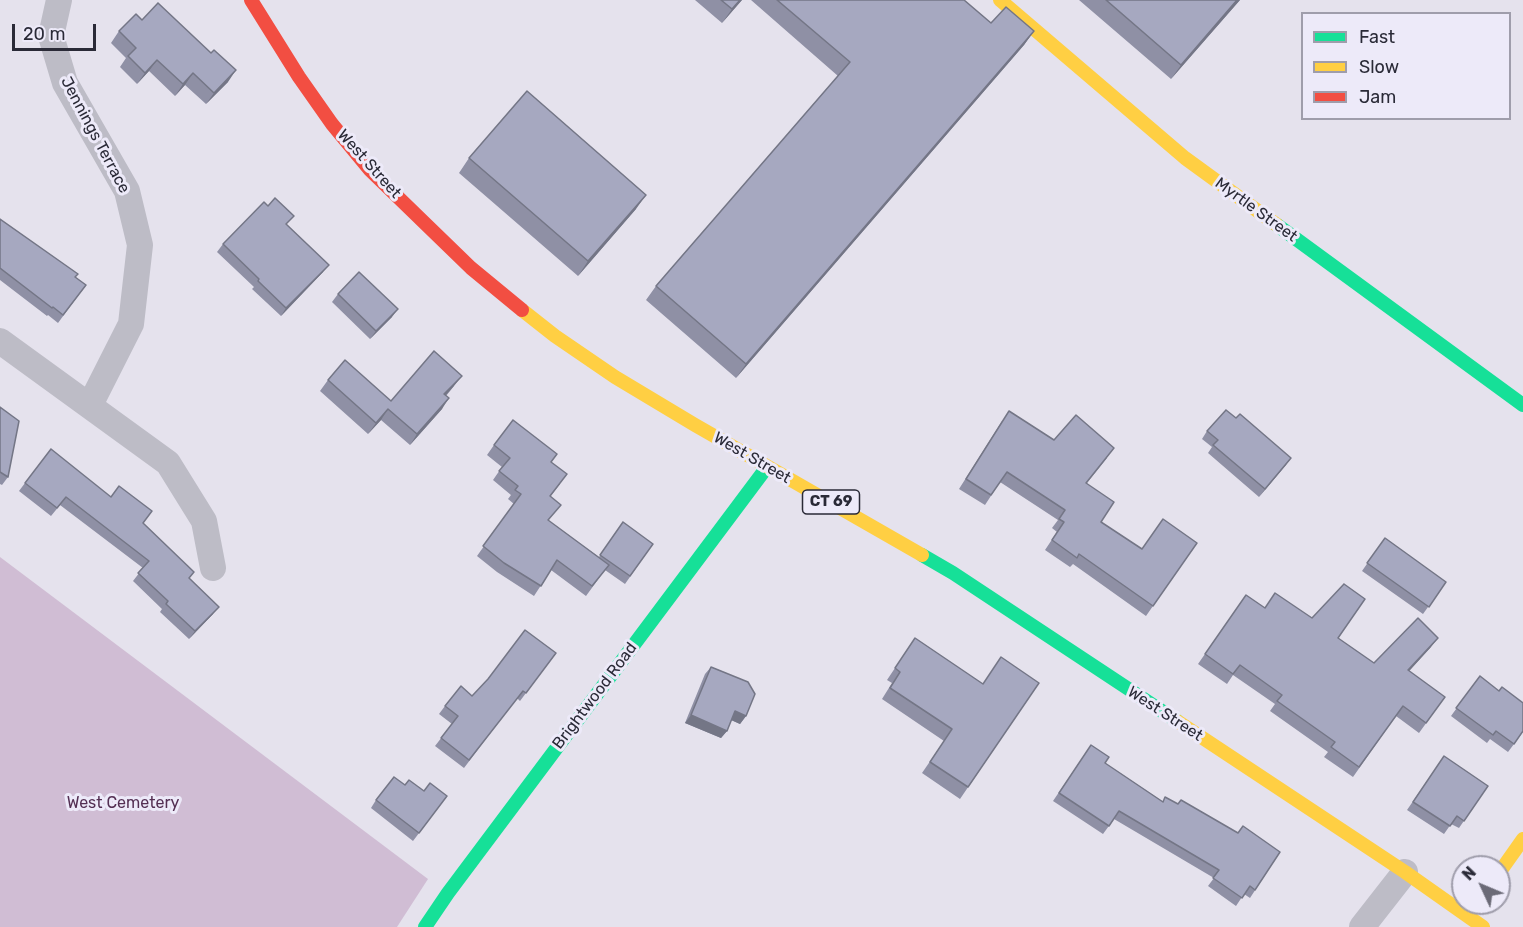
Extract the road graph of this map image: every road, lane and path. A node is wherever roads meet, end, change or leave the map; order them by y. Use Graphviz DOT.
graph roads {
  1 [pos="59,0"];
  2 [pos="250,0"];
  3 [pos="999,0"];
  4 [pos="0,341"];
  5 [pos="90,405"];
  6 [pos="1523,405"];
  7 [pos="767,467"];
  8 [pos="213,568"];
  9 [pos="1523,839"];
  10 [pos="1511,856"];
  11 [pos="1405,872"];
  12 [pos="1468,916"];
  13 [pos="425,927"];
  14 [pos="1362,927"];
  15 [pos="1483,927"];
  1 -- 5 [label="street, Jennings Terrace"];
  2 -- 7 [label="main road, West Street / CT 69"];
  3 -- 6 [label="main road, Myrtle Street"];
  4 -- 5 [label="street"];
  5 -- 8 [label="street"];
  7 -- 11 [label="main road, West Street / CT 69"];
  7 -- 13 [label="main road, Brightwood Road"];
  9 -- 10 [label="main road"];
  11 -- 12 [label="main road, West Street / CT 69"];
  11 -- 14 [label="street"];
  12 -- 15 [label="main road, West Street / CT 69"];
}
